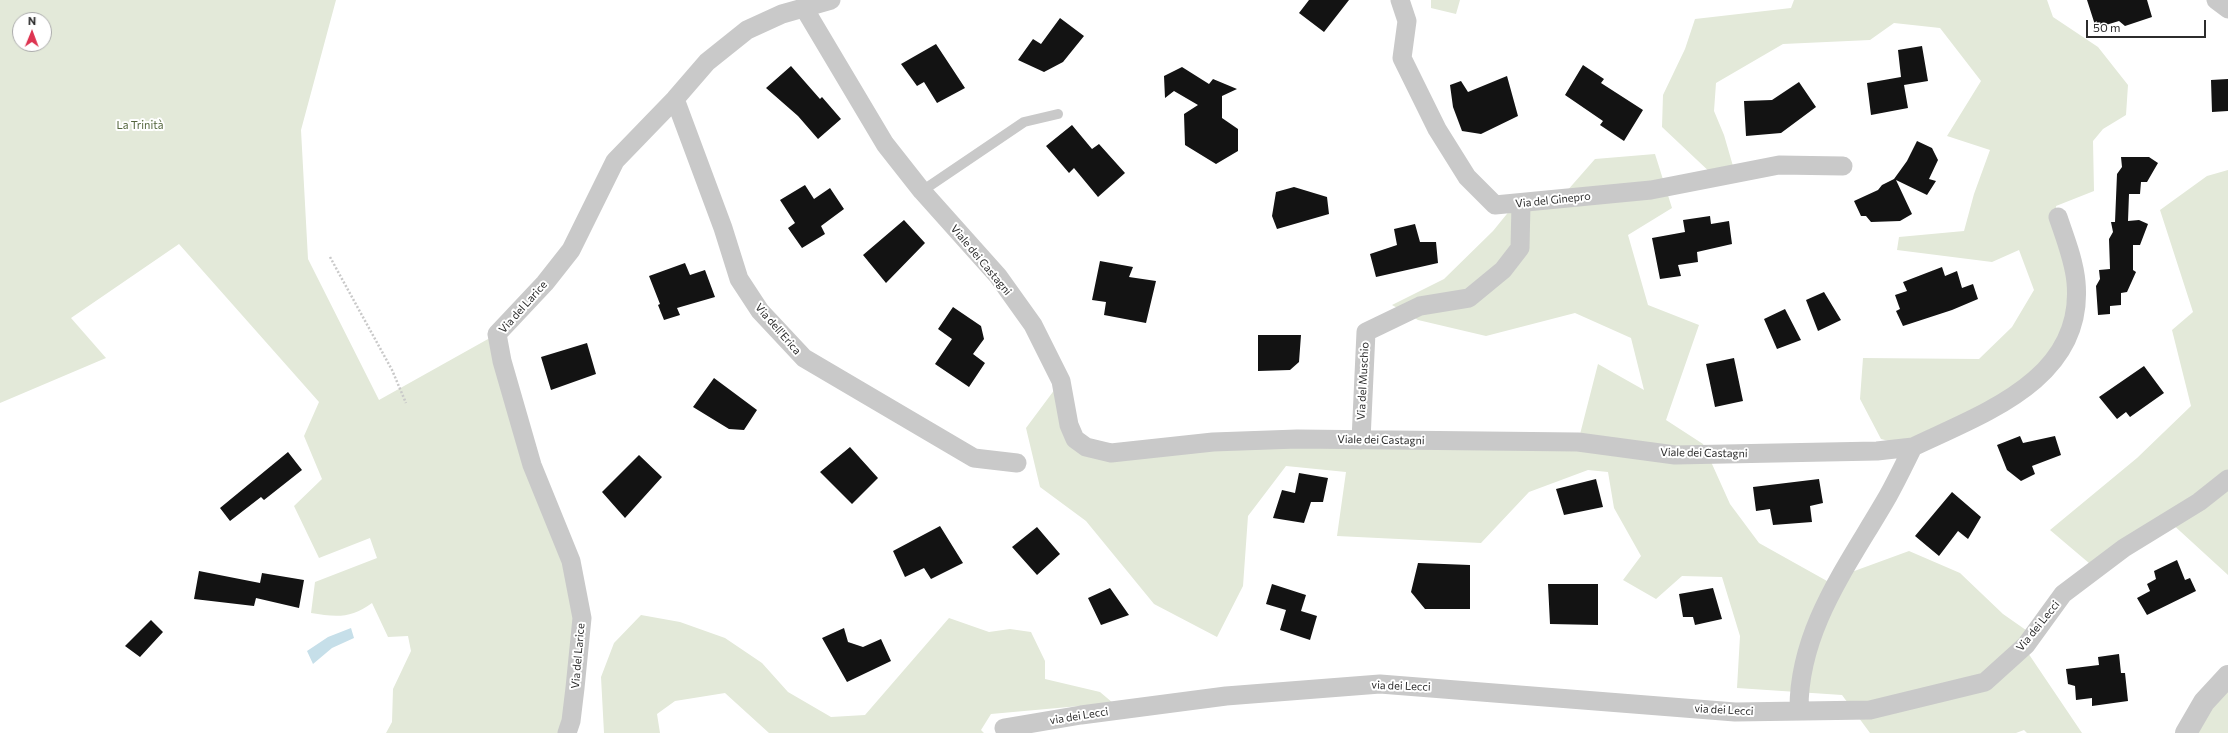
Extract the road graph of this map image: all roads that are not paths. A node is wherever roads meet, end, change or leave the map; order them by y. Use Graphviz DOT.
graph roads {
  1 [pos="831,0"];
  2 [pos="1400,0"];
  3 [pos="2216,0"];
  4 [pos="804,8"];
  5 [pos="2228,9"];
  6 [pos="675,98"];
  7 [pos="1058,114"];
  8 [pos="1843,166"];
  9 [pos="922,191"];
  10 [pos="1521,204"];
  11 [pos="2058,217"];
  12 [pos="1361,440"];
  13 [pos="1913,447"];
  14 [pos="1017,463"];
  15 [pos="2228,479"];
  16 [pos="2228,676"];
  17 [pos="1799,711"];
  18 [pos="1004,728"];
  19 [pos="567,733"];
  20 [pos="2186,733"];
  1 -- 4 [label="street, Via del Larice"];
  2 -- 10 [label="street, Via del Ginepro"];
  3 -- 5 [label="street"];
  4 -- 6 [label="street, Via del Larice"];
  4 -- 9 [label="street, Viale dei Castagni"];
  6 -- 14 [label="street, Via dell'Erica"];
  6 -- 19 [label="street, Via del Larice"];
  7 -- 9 [label="lane"];
  8 -- 10 [label="street, Via del Ginepro"];
  9 -- 12 [label="street, Viale dei Castagni"];
  10 -- 12 [label="street, Via del Muschio"];
  11 -- 13 [label="street, Viale dei Castagni"];
  12 -- 13 [label="street, Viale dei Castagni"];
  13 -- 17 [label="street"];
  15 -- 17 [label="street, Via dei Lecci"];
  16 -- 20 [label="street"];
  17 -- 18 [label="street, via dei Lecci"];
}
